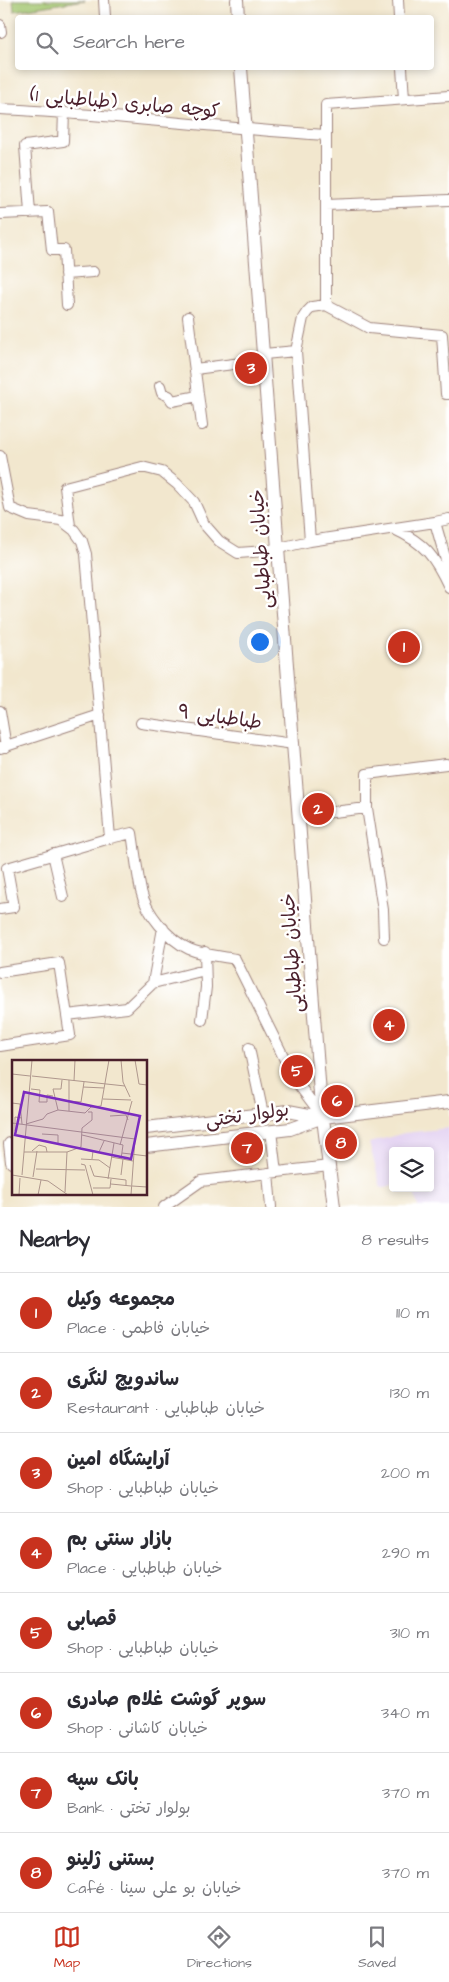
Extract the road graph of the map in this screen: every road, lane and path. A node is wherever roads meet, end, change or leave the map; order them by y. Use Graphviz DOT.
graph roads {
  1 [pos="104,0"];
  2 [pos="237,0"];
  3 [pos="398,0"];
  4 [pos="105,15"];
  5 [pos="238,15"];
  6 [pos="399,15"];
  7 [pos="241,70"];
  8 [pos="402,70"];
  9 [pos="449,96"];
  10 [pos="404,99"];
  11 [pos="0,109"];
  12 [pos="64,112"];
  13 [pos="247,130"];
  14 [pos="326,135"];
  15 [pos="449,200"];
  16 [pos="326,205"];
  17 [pos="30,213"];
  18 [pos="0,214"];
  19 [pos="93,272"];
  20 [pos="65,274"];
  21 [pos="67,305"];
  22 [pos="326,305"];
  23 [pos="188,317"];
  24 [pos="296,351"];
  25 [pos="264,357"];
  26 [pos="195,369"];
  27 [pos="160,386"];
  28 [pos="449,394"];
  29 [pos="198,396"];
  30 [pos="202,425"];
  31 [pos="0,456"];
  32 [pos="449,519"];
  33 [pos="435,522"];
  34 [pos="70,526"];
  35 [pos="393,529"];
  36 [pos="310,541"];
  37 [pos="279,547"];
  38 [pos="449,571"];
  39 [pos="449,587"];
  40 [pos="0,711"];
  41 [pos="100,716"];
  42 [pos="142,723"];
  43 [pos="294,744"];
  44 [pos="3,747"];
  45 [pos="446,764"];
  46 [pos="367,808"];
  47 [pos="299,816"];
  48 [pos="110,838"];
  49 [pos="53,854"];
  50 [pos="63,897"];
  51 [pos="0,909"];
  52 [pos="163,928"];
  53 [pos="384,938"];
  54 [pos="205,952"];
  55 [pos="205,970"];
  56 [pos="0,972"];
  57 [pos="153,984"];
  58 [pos="67,1015"];
  59 [pos="202,1020"];
  60 [pos="0,1046"];
  61 [pos="250,1048"];
  62 [pos="449,1102"];
  63 [pos="263,1114"];
  64 [pos="323,1117"];
  65 [pos="148,1128"];
  66 [pos="271,1131"];
  67 [pos="8,1144"];
  68 [pos="148,1146"];
  69 [pos="9,1162"];
  70 [pos="329,1166"];
  71 [pos="272,1172"];
  72 [pos="164,1207"];
  73 [pos="271,1207"];
  74 [pos="334,1207"];
  1 -- 4 [label="street"];
  2 -- 5 [label="main road"];
  3 -- 6 [label="street"];
  7 -- 13 [label="main road, خیابان طباطبایی"];
  8 -- 10 [label="street"];
  9 -- 10 [label="street"];
  10 -- 14 [label="street"];
  11 -- 12 [label="street, کوچه صابری (طباطبایی 1)"];
  12 -- 13 [label="street, کوچه صابری (طباطبایی 1)"];
  12 -- 17 [label="street"];
  13 -- 14 [label="street, کوچه صابری (طباطبایی 1)"];
  13 -- 25 [label="main road, خیابان طباطبایی"];
  14 -- 16 [label="street"];
  15 -- 16 [label="street"];
  16 -- 22 [label="street"];
  17 -- 18 [label="street"];
  17 -- 20 [label="street"];
  19 -- 20 [label="street"];
  20 -- 21 [label="street"];
  22 -- 24 [label="street"];
  22 -- 28 [label="street"];
  23 -- 26 [label="street"];
  24 -- 25 [label="street"];
  24 -- 36 [label="street"];
  25 -- 26 [label="street"];
  25 -- 37 [label="main road, خیابان طباطبایی"];
  26 -- 29 [label="street"];
  27 -- 29 [label="street"];
  29 -- 30 [label="street"];
  31 -- 34 [label="street"];
  32 -- 33 [label="street"];
  33 -- 35 [label="street"];
  33 -- 38 [label="street"];
  34 -- 37 [label="street"];
  34 -- 41 [label="street"];
  35 -- 36 [label="street"];
  35 -- 39 [label="street"];
  36 -- 37 [label="street"];
  37 -- 43 [label="main road, خیابان طباطبایی"];
  40 -- 44 [label="street"];
  41 -- 44 [label="street"];
  41 -- 48 [label="street"];
  42 -- 43 [label="street, طباطبایی ۹"];
  43 -- 47 [label="main road, خیابان طباطبایی"];
  45 -- 46 [label="street"];
  46 -- 47 [label="street"];
  46 -- 53 [label="street"];
  47 -- 64 [label="main road, خیابان طباطبایی"];
  48 -- 49 [label="street"];
  48 -- 52 [label="street"];
  49 -- 50 [label="street"];
  49 -- 51 [label="street"];
  52 -- 54 [label="street"];
  52 -- 57 [label="street"];
  54 -- 55 [label="street"];
  54 -- 64 [label="street"];
  55 -- 57 [label="street"];
  55 -- 59 [label="street"];
  56 -- 58 [label="street"];
  57 -- 58 [label="street"];
  58 -- 60 [label="street"];
  61 -- 63 [label="street"];
  62 -- 64 [label="main road"];
  63 -- 64 [label="main road, بولوار تختی"];
  63 -- 65 [label="main road, بولوار تختی"];
  64 -- 66 [label="main road, بولوار تختی"];
  64 -- 70 [label="main road, خیابان طباطبایی"];
  66 -- 68 [label="main road, بولوار تختی"];
  66 -- 71 [label="street"];
  67 -- 69 [label="main road"];
  70 -- 71 [label="street"];
  70 -- 74 [label="main road, خیابان طباطبایی"];
  71 -- 72 [label="street"];
  71 -- 73 [label="street"];
}
